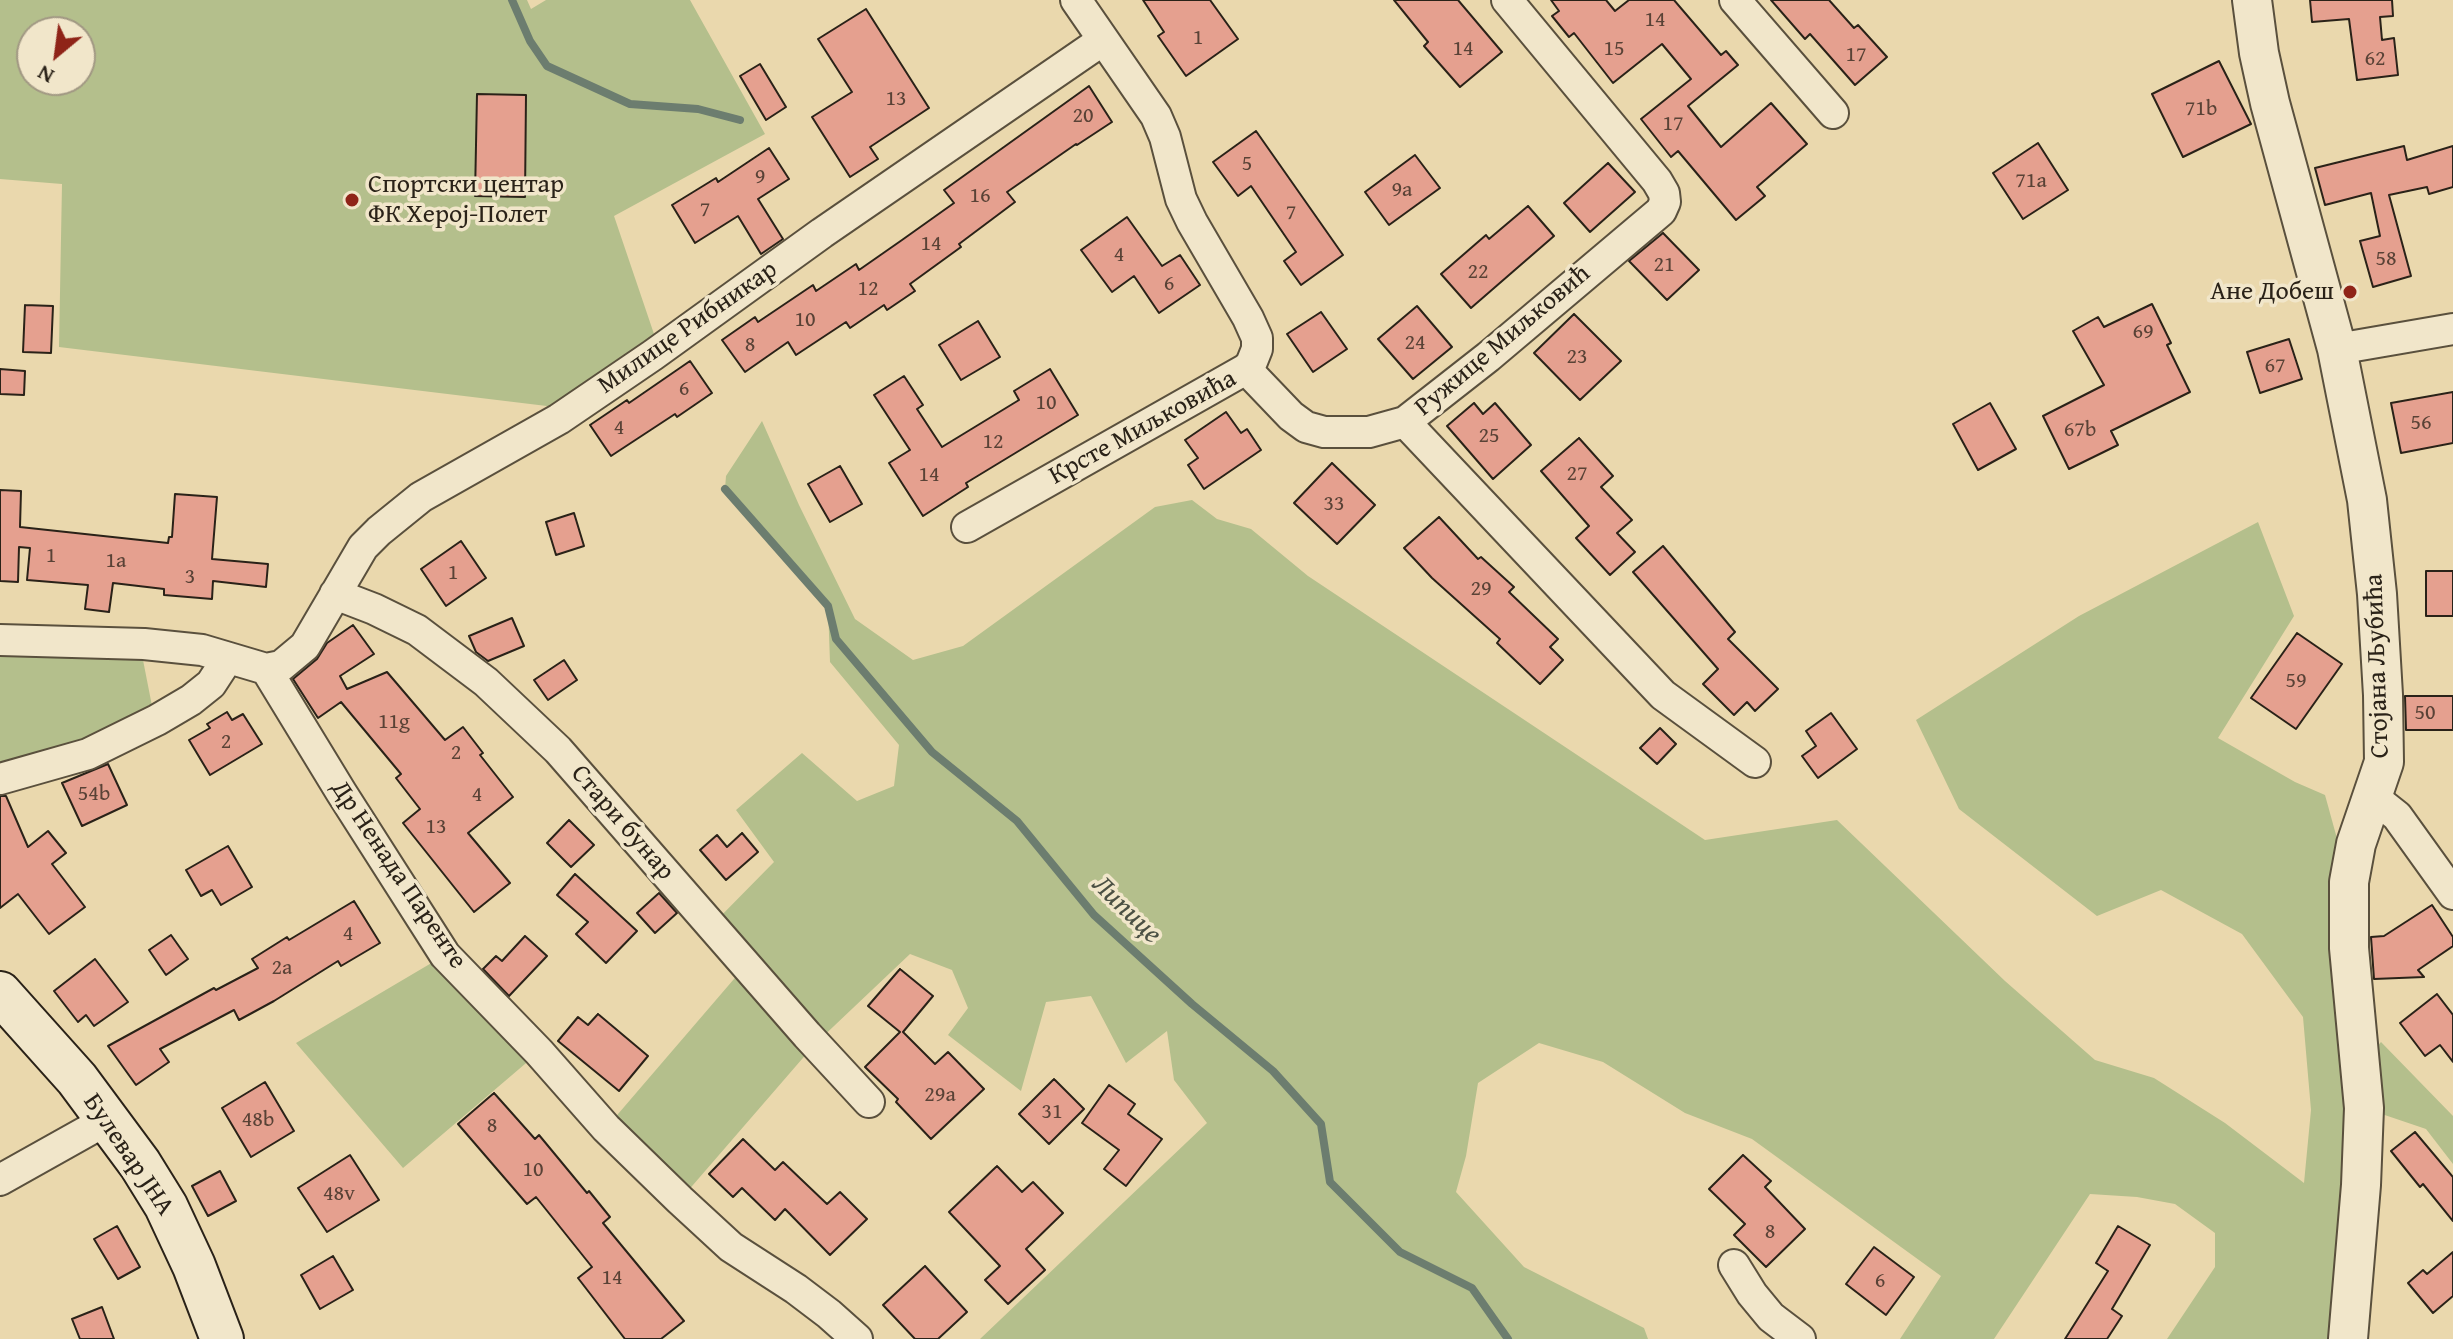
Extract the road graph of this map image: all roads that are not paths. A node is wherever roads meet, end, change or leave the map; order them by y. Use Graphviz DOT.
graph roads {
  1 [pos="1076,0"];
  2 [pos="1507,0"];
  3 [pos="1735,0"];
  4 [pos="2252,0"];
  5 [pos="1103,40"];
  6 [pos="1833,113"];
  7 [pos="2453,329"];
  8 [pos="2337,349"];
  9 [pos="1246,369"];
  10 [pos="1405,422"];
  11 [pos="967,527"];
  12 [pos="335,594"];
  13 [pos="0,640"];
  14 [pos="228,658"];
  15 [pos="266,669"];
  16 [pos="1755,762"];
  17 [pos="0,779"];
  18 [pos="2373,797"];
  19 [pos="2453,894"];
  20 [pos="0,993"];
  21 [pos="869,1102"];
  22 [pos="107,1120"];
  23 [pos="0,1180"];
  24 [pos="1734,1265"];
  25 [pos="222,1339"];
  26 [pos="857,1339"];
  27 [pos="1800,1339"];
  28 [pos="2348,1339"];
  1 -- 5 [label="street"];
  2 -- 10 [label="street, Ружице Миљковић"];
  3 -- 6 [label="street"];
  4 -- 8 [label="street, Стојана Љубића"];
  5 -- 9 [label="street, Крсте Миљковића"];
  5 -- 12 [label="street, Милице Рибникар"];
  7 -- 8 [label="street"];
  8 -- 18 [label="street, Стојана Љубића"];
  9 -- 10 [label="street"];
  9 -- 11 [label="street, Крсте Миљковића"];
  10 -- 16 [label="street, Ружице Миљковић"];
  12 -- 15 [label="street, Милице Рибникар"];
  12 -- 21 [label="street, Стари бунар"];
  13 -- 14 [label="street"];
  14 -- 15 [label="street"];
  14 -- 17 [label="street"];
  15 -- 26 [label="street, Др Ненада Паренте"];
  18 -- 19 [label="street"];
  18 -- 28 [label="street, Стојана Љубића"];
  20 -- 22 [label="main road, Булевар ЈНА"];
  22 -- 23 [label="street"];
  22 -- 25 [label="main road, Булевар ЈНА"];
  24 -- 27 [label="street"];
}
